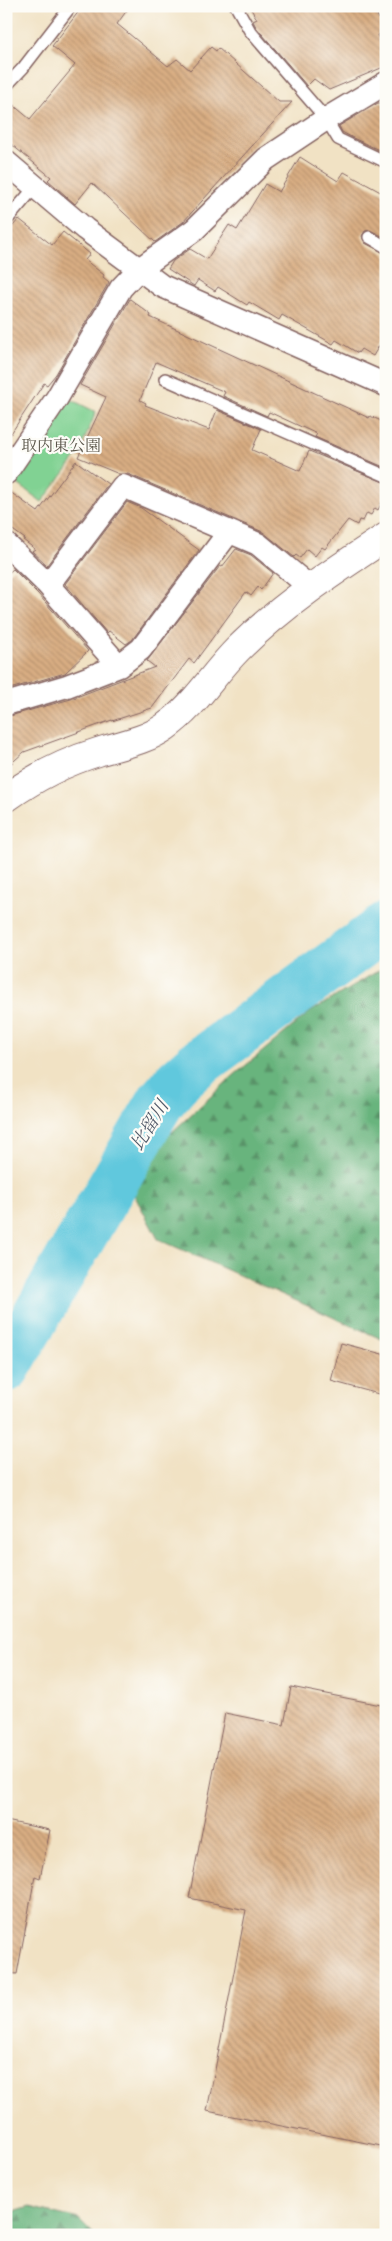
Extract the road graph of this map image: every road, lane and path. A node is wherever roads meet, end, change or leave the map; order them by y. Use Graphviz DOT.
graph roads {
  1 [pos="71,6"];
  2 [pos="236,6"];
  3 [pos="386,83"];
  4 [pos="6,86"];
  5 [pos="326,119"];
  6 [pos="6,162"];
  7 [pos="386,162"];
  8 [pos="35,187"];
  9 [pos="6,221"];
  10 [pos="369,237"];
  11 [pos="386,247"];
  12 [pos="138,270"];
  13 [pos="165,379"];
  14 [pos="386,385"];
  15 [pos="6,473"];
  16 [pos="386,476"];
  17 [pos="229,532"];
  18 [pos="386,537"];
  19 [pos="6,544"];
  20 [pos="48,585"];
  21 [pos="311,588"];
  22 [pos="119,666"];
  23 [pos="6,704"];
  24 [pos="6,798"];
  1 -- 4 [label="lane"];
  2 -- 5 [label="lane"];
  3 -- 5 [label="street"];
  5 -- 7 [label="lane"];
  5 -- 12 [label="street"];
  6 -- 8 [label="street"];
  8 -- 9 [label="lane"];
  8 -- 12 [label="street"];
  10 -- 11 [label="lane"];
  12 -- 14 [label="street"];
  12 -- 15 [label="street"];
  13 -- 16 [label="lane"];
  17 -- 20 [label="street"];
  17 -- 21 [label="street"];
  17 -- 22 [label="street"];
  18 -- 21 [label="street"];
  19 -- 20 [label="street"];
  20 -- 22 [label="street"];
  21 -- 24 [label="street"];
  22 -- 23 [label="street"];
}
